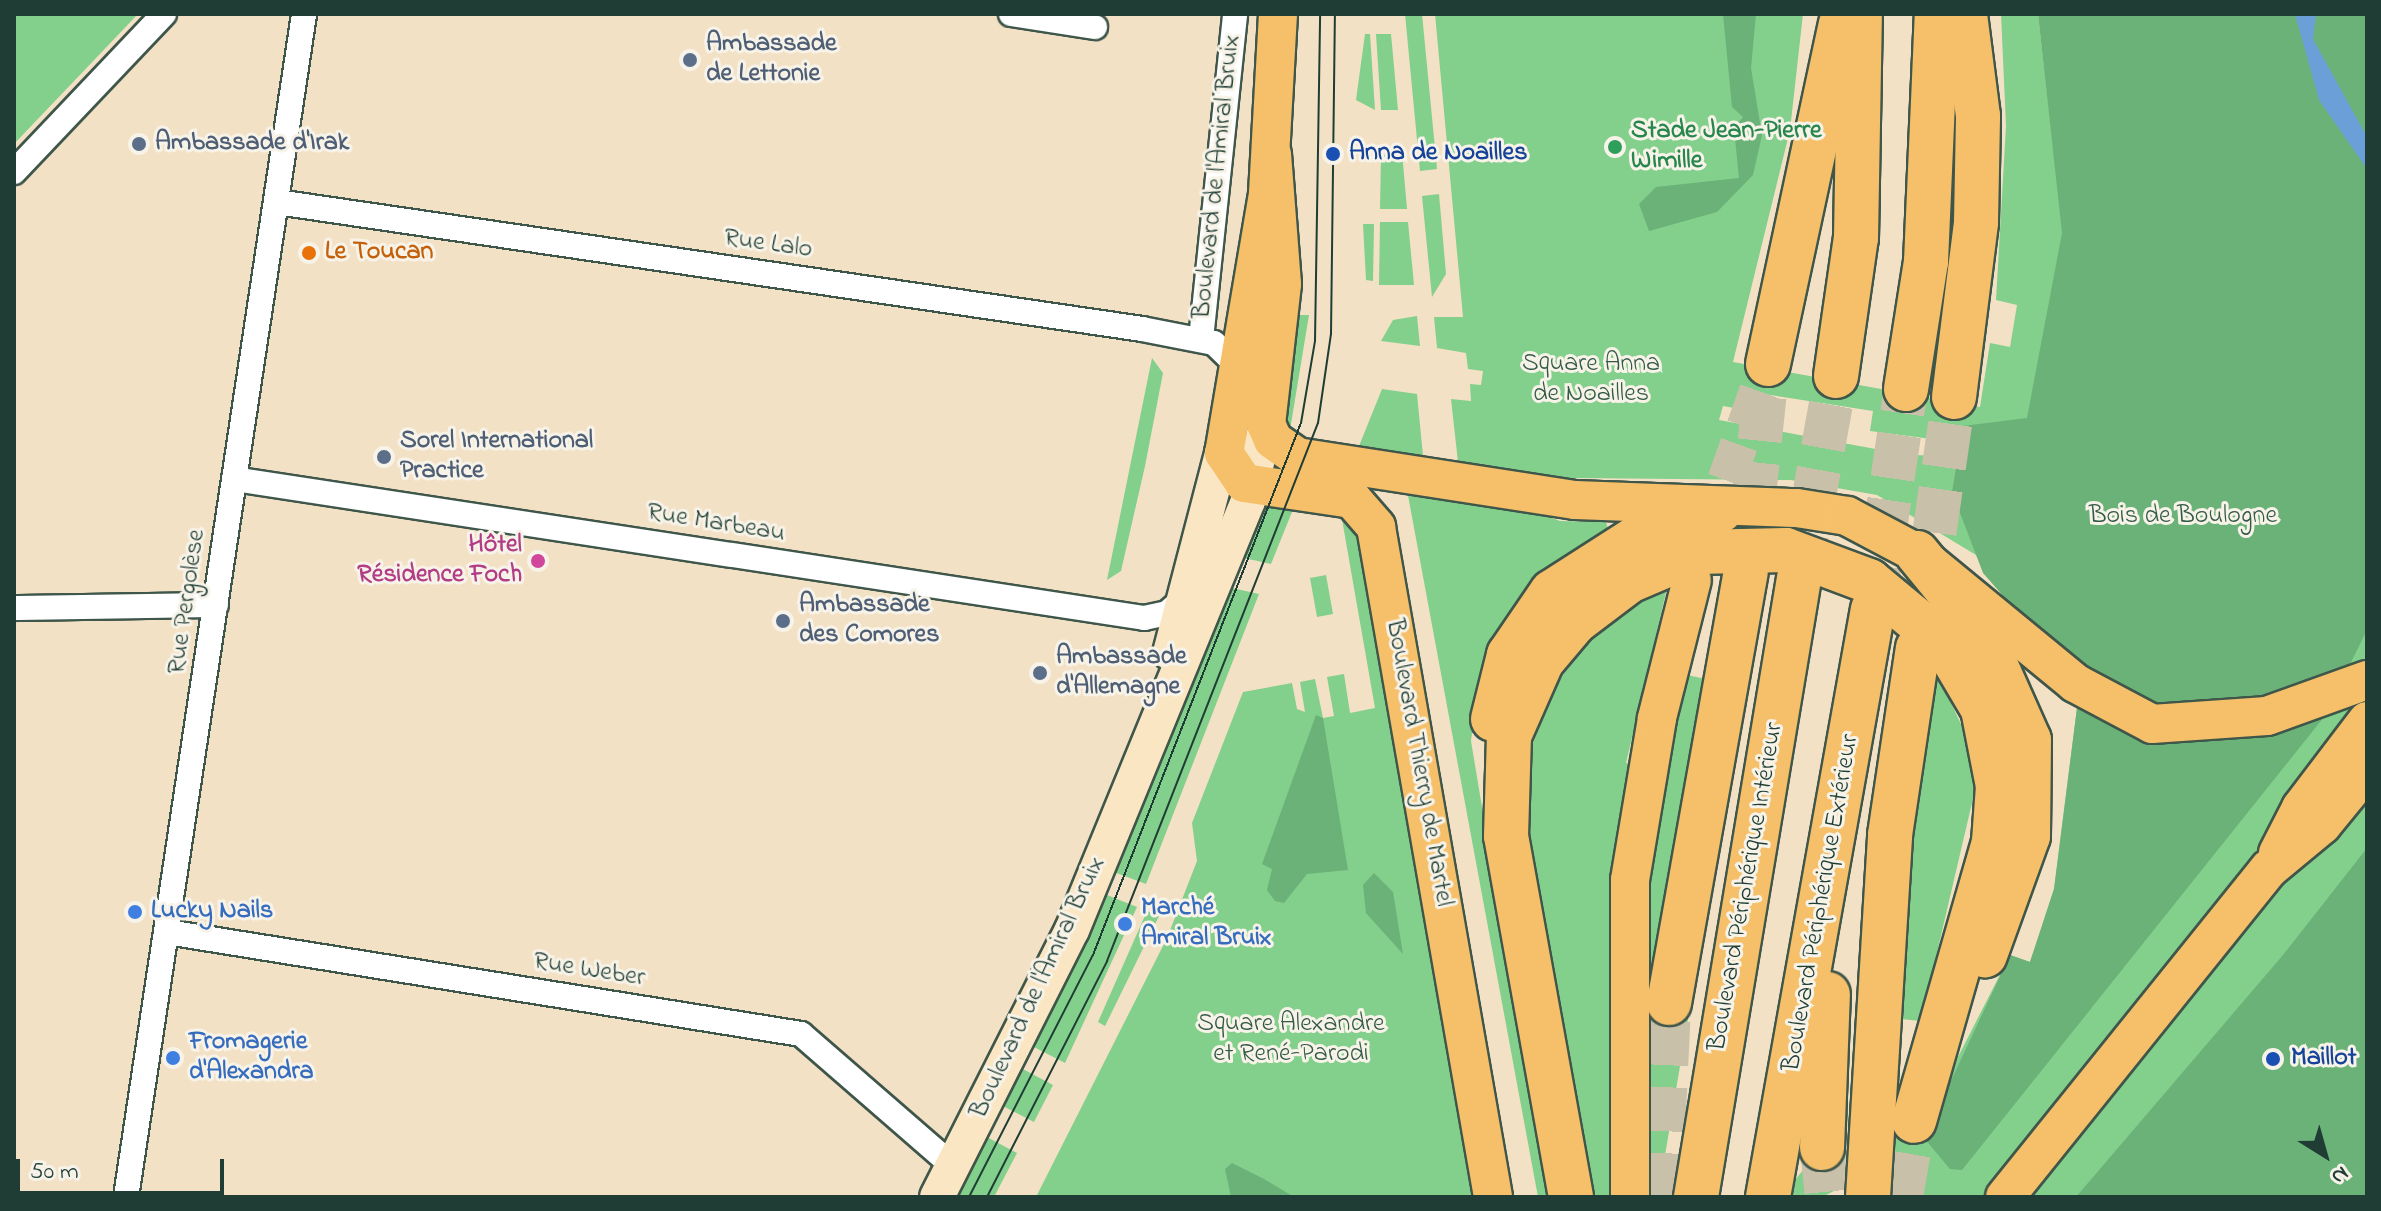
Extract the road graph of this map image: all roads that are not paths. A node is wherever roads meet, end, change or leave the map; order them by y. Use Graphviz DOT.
graph roads {
  1 [pos="164,14"];
  2 [pos="304,14"];
  3 [pos="1011,14"];
  4 [pos="1235,14"];
  5 [pos="1278,14"];
  6 [pos="1842,14"];
  7 [pos="1860,14"];
  8 [pos="1937,14"];
  9 [pos="1965,14"];
  10 [pos="1095,27"];
  11 [pos="1272,154"];
  12 [pos="14,172"];
  13 [pos="277,202"];
  14 [pos="1201,339"];
  15 [pos="1768,364"];
  16 [pos="1239,367"];
  17 [pos="1836,376"];
  18 [pos="1906,389"];
  19 [pos="1954,397"];
  20 [pos="1266,424"];
  21 [pos="1226,438"];
  22 [pos="1355,469"];
  23 [pos="234,479"];
  24 [pos="1253,485"];
  25 [pos="1721,510"];
  26 [pos="1917,553"];
  27 [pos="1746,572"];
  28 [pos="1799,578"];
  29 [pos="1692,580"];
  30 [pos="1183,599"];
  31 [pos="216,605"];
  32 [pos="14,608"];
  33 [pos="1873,609"];
  34 [pos="1918,648"];
  35 [pos="2367,680"];
  36 [pos="2367,721"];
  37 [pos="1150,731"];
  38 [pos="2367,770"];
  39 [pos="1506,836"];
  40 [pos="1833,845"];
  41 [pos="2269,869"];
  42 [pos="167,932"];
  43 [pos="1669,1003"];
  44 [pos="1931,1069"];
  45 [pos="1914,1121"];
  46 [pos="1822,1148"];
  47 [pos="954,1167"];
  48 [pos="126,1197"];
  49 [pos="937,1197"];
  50 [pos="1493,1197"];
  51 [pos="1518,1197"];
  52 [pos="1571,1197"];
  53 [pos="1630,1197"];
  54 [pos="1696,1197"];
  55 [pos="1768,1197"];
  56 [pos="1868,1197"];
  57 [pos="2005,1197"];
  1 -- 12 [label="street"];
  2 -- 13 [label="street, Rue Pergolèse"];
  3 -- 10 [label="street"];
  4 -- 14 [label="street, Boulevard de l'Amiral Bruix"];
  5 -- 11 [label="main road, Boulevard de l'Amiral Bruix"];
  6 -- 15 [label="highway"];
  7 -- 17 [label="highway"];
  8 -- 18 [label="highway"];
  9 -- 19 [label="highway"];
  11 -- 16 [label="main road, Boulevard de l'Amiral Bruix"];
  11 -- 20 [label="main road, Boulevard de l'Amiral Bruix"];
  13 -- 14 [label="street, Rue Lalo"];
  13 -- 23 [label="street, Rue Pergolèse"];
  14 -- 16 [label="street, Rue Lalo"];
  16 -- 21 [label="main road, Boulevard de l'Amiral Bruix"];
  20 -- 22 [label="main road"];
  20 -- 24 [label="street, Boulevard de l'Amiral Bruix"];
  21 -- 24 [label="main road"];
  21 -- 30 [label="street, Boulevard de l'Amiral Bruix"];
  22 -- 25 [label="main road"];
  22 -- 51 [label="main road, Boulevard Thierry de Martel"];
  23 -- 30 [label="street, Rue Marbeau"];
  23 -- 31 [label="street, Rue Pergolèse"];
  24 -- 37 [label="street, Boulevard de l'Amiral Bruix"];
  24 -- 50 [label="main road, Boulevard Thierry de Martel"];
  25 -- 26 [label="main road"];
  25 -- 39 [label="highway"];
  26 -- 35 [label="main road"];
  26 -- 44 [label="highway"];
  27 -- 43 [label="highway"];
  28 -- 54 [label="highway, Boulevard Périphérique Intérieur"];
  29 -- 53 [label="main road"];
  30 -- 37 [label="street, Boulevard de l'Amiral Bruix"];
  31 -- 32 [label="street"];
  31 -- 42 [label="street, Rue Pergolèse"];
  33 -- 40 [label="highway, Boulevard Périphérique Extérieur"];
  34 -- 56 [label="highway"];
  36 -- 41 [label="main road"];
  37 -- 47 [label="street, Boulevard de l'Amiral Bruix"];
  38 -- 41 [label="main road"];
  39 -- 44 [label="highway"];
  39 -- 52 [label="highway"];
  40 -- 46 [label="highway"];
  40 -- 55 [label="highway, Boulevard Périphérique Extérieur"];
  41 -- 57 [label="main road"];
  42 -- 47 [label="street, Rue Weber"];
  42 -- 48 [label="street, Rue Pergolèse"];
  44 -- 45 [label="highway"];
  47 -- 49 [label="street, Boulevard de l'Amiral Bruix"];
}
